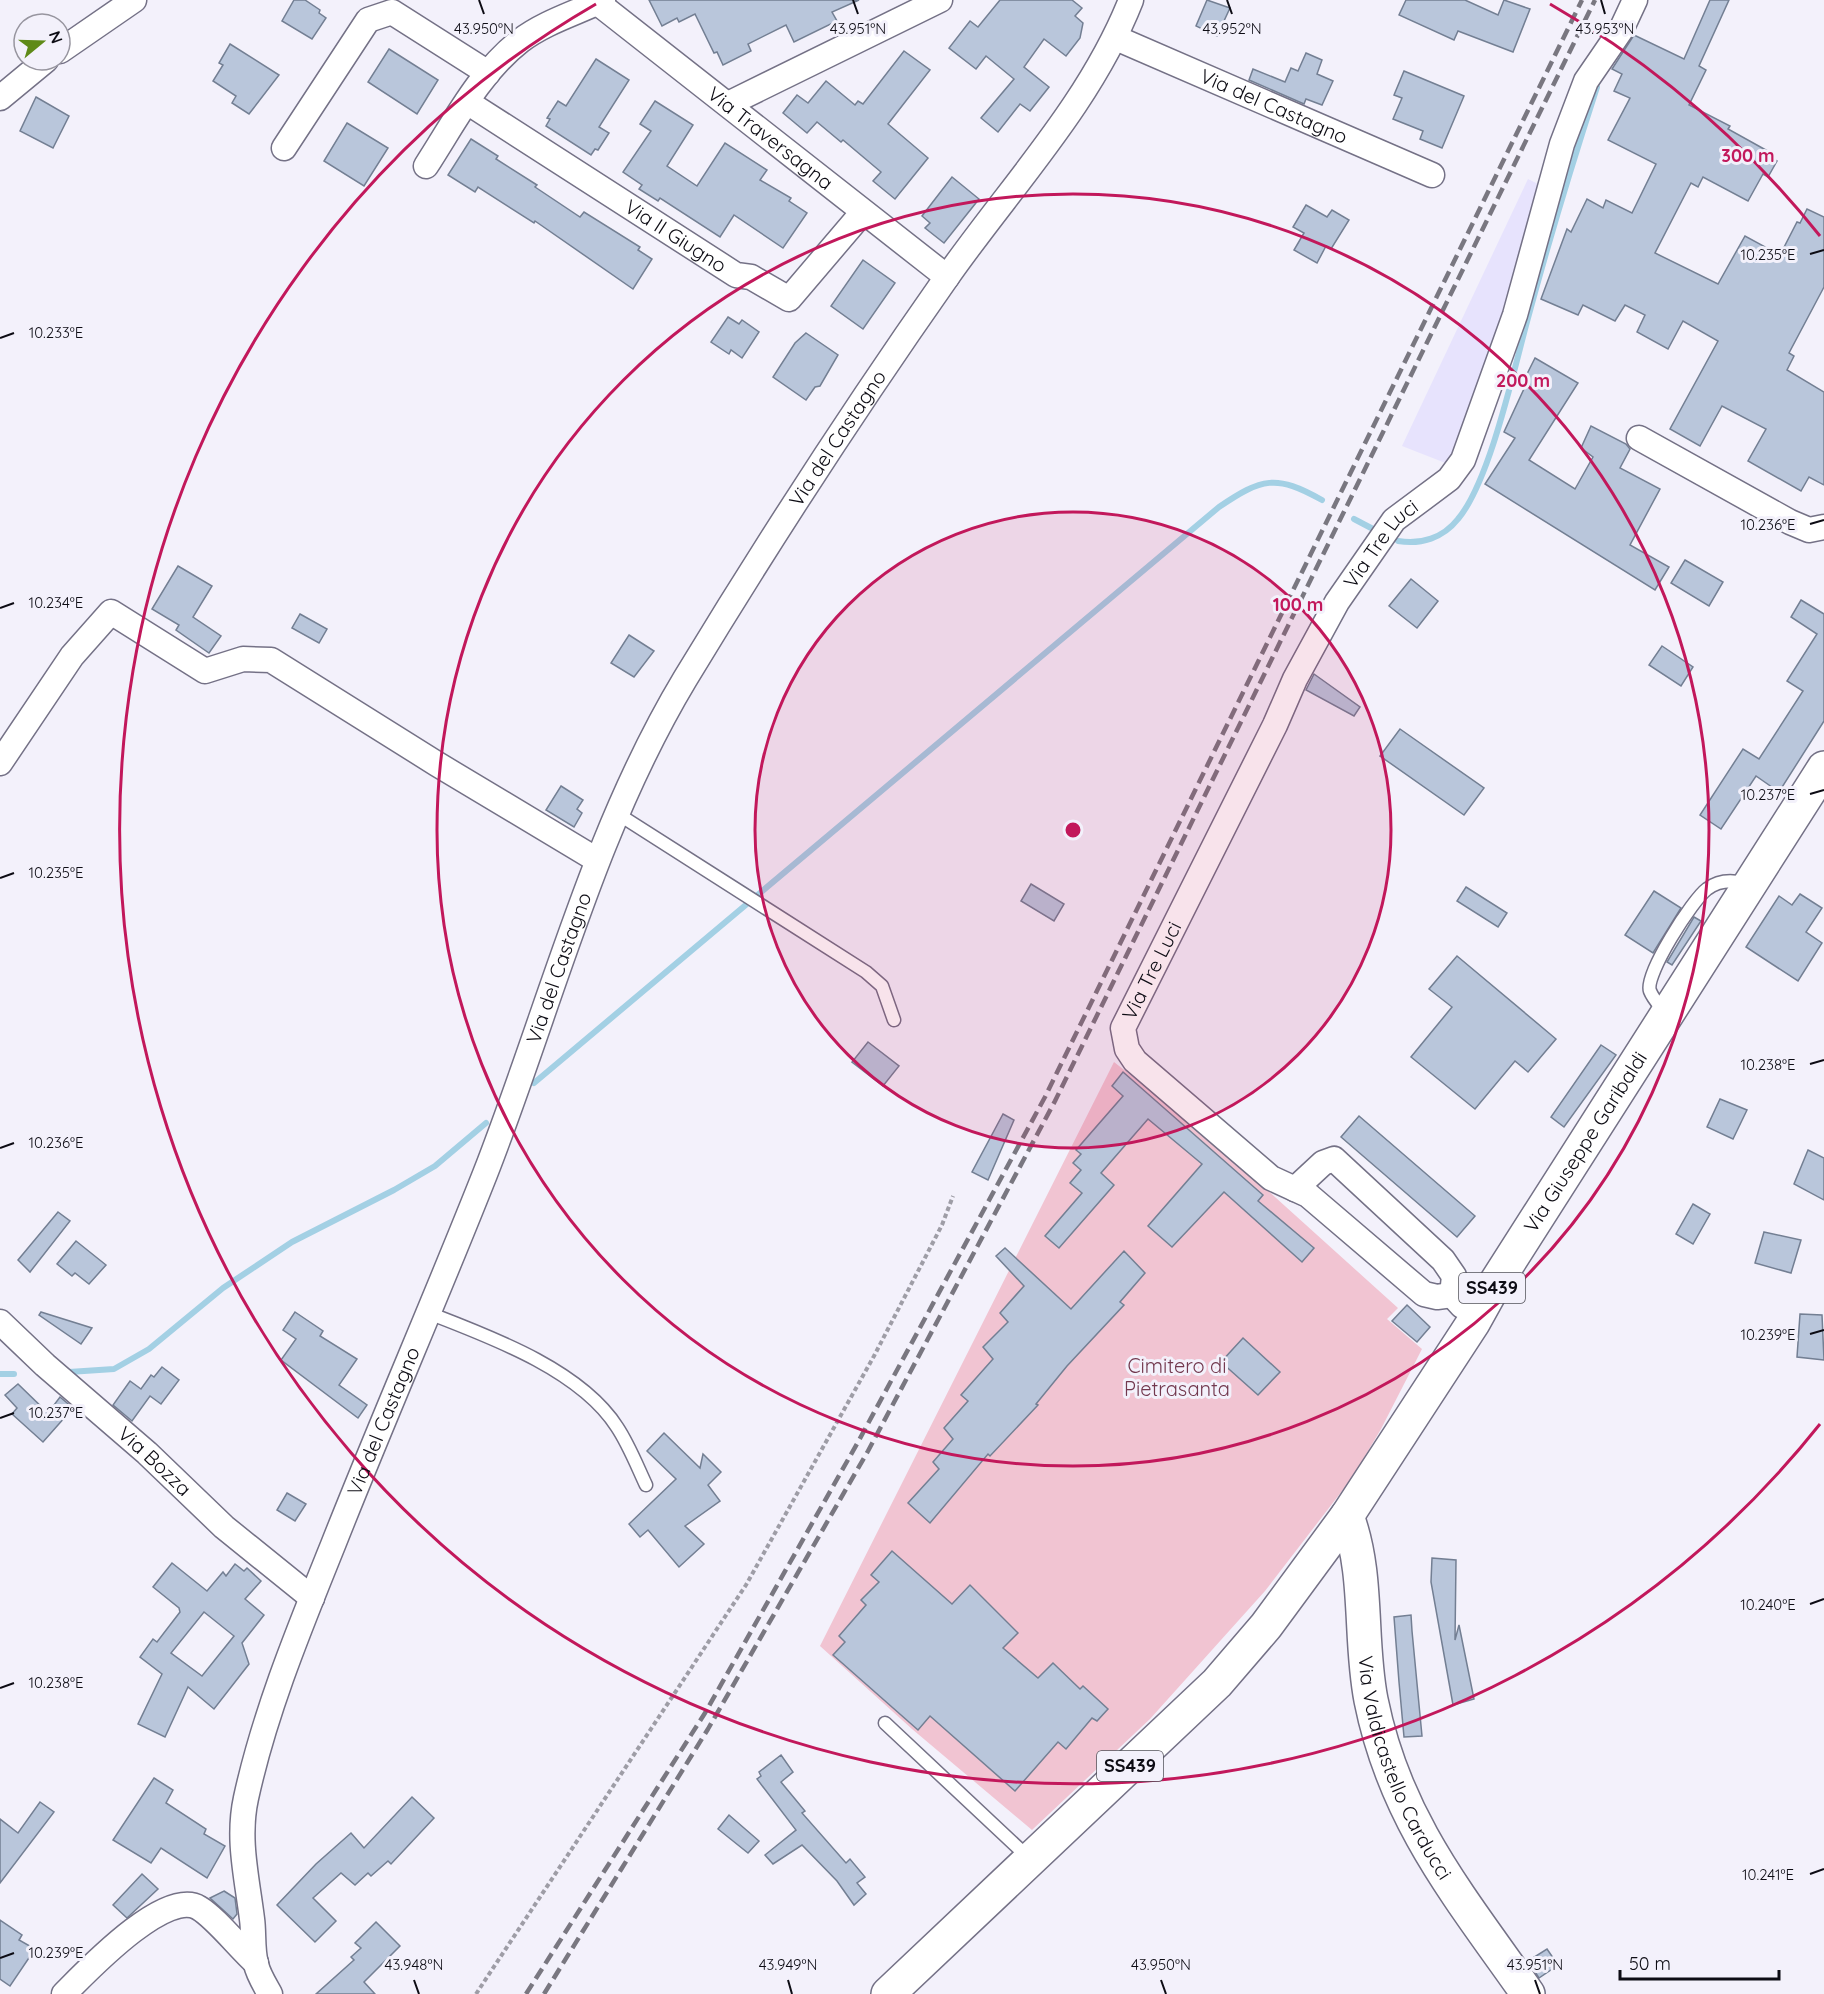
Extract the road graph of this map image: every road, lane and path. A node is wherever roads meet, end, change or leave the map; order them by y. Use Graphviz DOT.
graph roads {
  1 [pos="134,0"];
  2 [pos="940,0"];
  3 [pos="1131,0"];
  4 [pos="1635,0"];
  5 [pos="598,1"];
  6 [pos="1116,38"];
  7 [pos="72,43"];
  8 [pos="31,72"];
  9 [pos="488,73"];
  10 [pos="0,98"];
  11 [pos="467,102"];
  12 [pos="728,104"];
  13 [pos="284,148"];
  14 [pos="426,166"];
  15 [pos="1432,175"];
  16 [pos="863,212"];
  17 [pos="947,277"];
  18 [pos="1639,438"];
  19 [pos="1824,527"];
  20 [pos="0,763"];
  21 [pos="1824,768"];
  22 [pos="618,814"];
  23 [pos="597,860"];
  24 [pos="894,1020"];
  25 [pos="1295,1189"];
  26 [pos="953,1196"];
  27 [pos="1452,1295"];
  28 [pos="426,1312"];
  29 [pos="0,1322"];
  30 [pos="1473,1323"];
  31 [pos="646,1485"];
  32 [pos="1347,1516"];
  33 [pos="312,1598"];
  34 [pos="885,1723"];
  35 [pos="1031,1860"];
  36 [pos="256,1964"];
  37 [pos="64,1994"];
  38 [pos="270,1994"];
  39 [pos="476,1994"];
  40 [pos="888,1994"];
  41 [pos="1528,1994"];
  1 -- 7 [label="street"];
  2 -- 12 [label="street"];
  3 -- 6 [label="street, Via del Castagno"];
  4 -- 25 [label="street, Via Tre Luci"];
  5 -- 9 [label="street"];
  5 -- 12 [label="street, Via Traversagna"];
  6 -- 15 [label="street, Via del Castagno"];
  6 -- 17 [label="street, Via del Castagno"];
  8 -- 10 [label="street"];
  9 -- 11 [label="street"];
  9 -- 13 [label="street"];
  11 -- 14 [label="street"];
  11 -- 16 [label="street, Via II Giugno"];
  12 -- 16 [label="street, Via Traversagna"];
  16 -- 17 [label="street, Via Traversagna"];
  17 -- 22 [label="street, Via del Castagno"];
  18 -- 19 [label="street"];
  20 -- 23 [label="street"];
  21 -- 30 [label="main road, Via Giuseppe Garibaldi / SS439"];
  22 -- 23 [label="street, Via del Castagno"];
  22 -- 24 [label="lane"];
  23 -- 28 [label="street, Via del Castagno"];
  25 -- 27 [label="street, Via Tre Luci"];
  25 -- 27 [label="street"];
  26 -- 39 [label="path"];
  27 -- 30 [label="street"];
  28 -- 31 [label="lane"];
  28 -- 33 [label="street, Via del Castagno"];
  29 -- 33 [label="street, Via Bozza"];
  30 -- 32 [label="main road, Via Giuseppe Garibaldi / SS439"];
  32 -- 35 [label="main road, SS439"];
  32 -- 41 [label="main road, Via Valdicastello Carducci"];
  33 -- 36 [label="street, Via del Castagno"];
  34 -- 35 [label="lane"];
  35 -- 40 [label="main road, SS439"];
  36 -- 37 [label="street"];
  36 -- 38 [label="street, Via del Castagno"];
}
